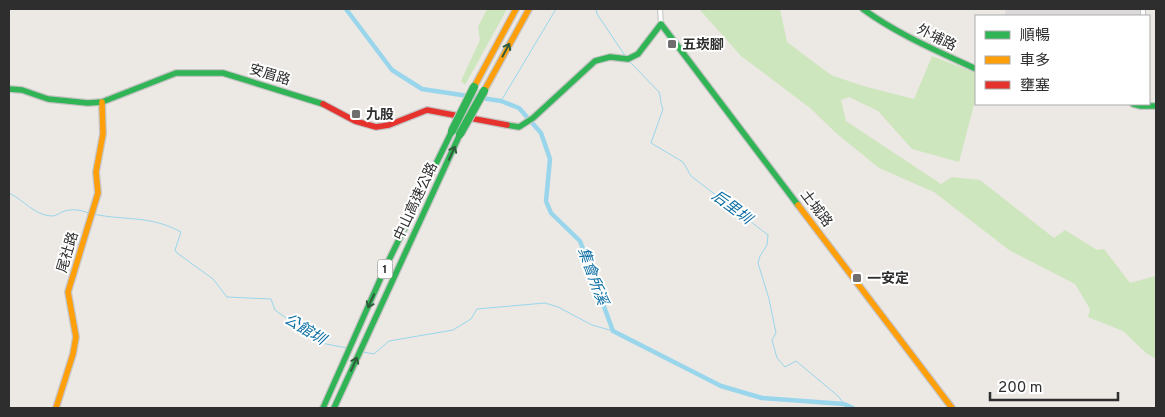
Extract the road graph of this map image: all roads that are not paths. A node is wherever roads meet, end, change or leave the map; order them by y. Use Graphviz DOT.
graph roads {
  1 [pos="516,9"];
  2 [pos="529,9"];
  3 [pos="660,9"];
  4 [pos="863,9"];
  5 [pos="661,24"];
  6 [pos="975,69"];
  7 [pos="9,89"];
  8 [pos="102,102"];
  9 [pos="1137,105"];
  10 [pos="1156,106"];
  11 [pos="56,408"];
  12 [pos="323,408"];
  13 [pos="334,408"];
  14 [pos="952,408"];
  1 -- 12 [label="main road, 中山高速公路 / 1, one-way, bridge"];
  13 -- 2 [label="main road, 中山高速公路 / 1, one-way, bridge"];
  3 -- 5 [label="street"];
  4 -- 6 [label="main road, 外埔路"];
  5 -- 8 [label="main road, 安眉路"];
  5 -- 14 [label="main road, 土城路"];
  7 -- 8 [label="main road, 安眉路"];
  8 -- 11 [label="main road, 尾社路"];
  9 -- 10 [label="main road"];
}
